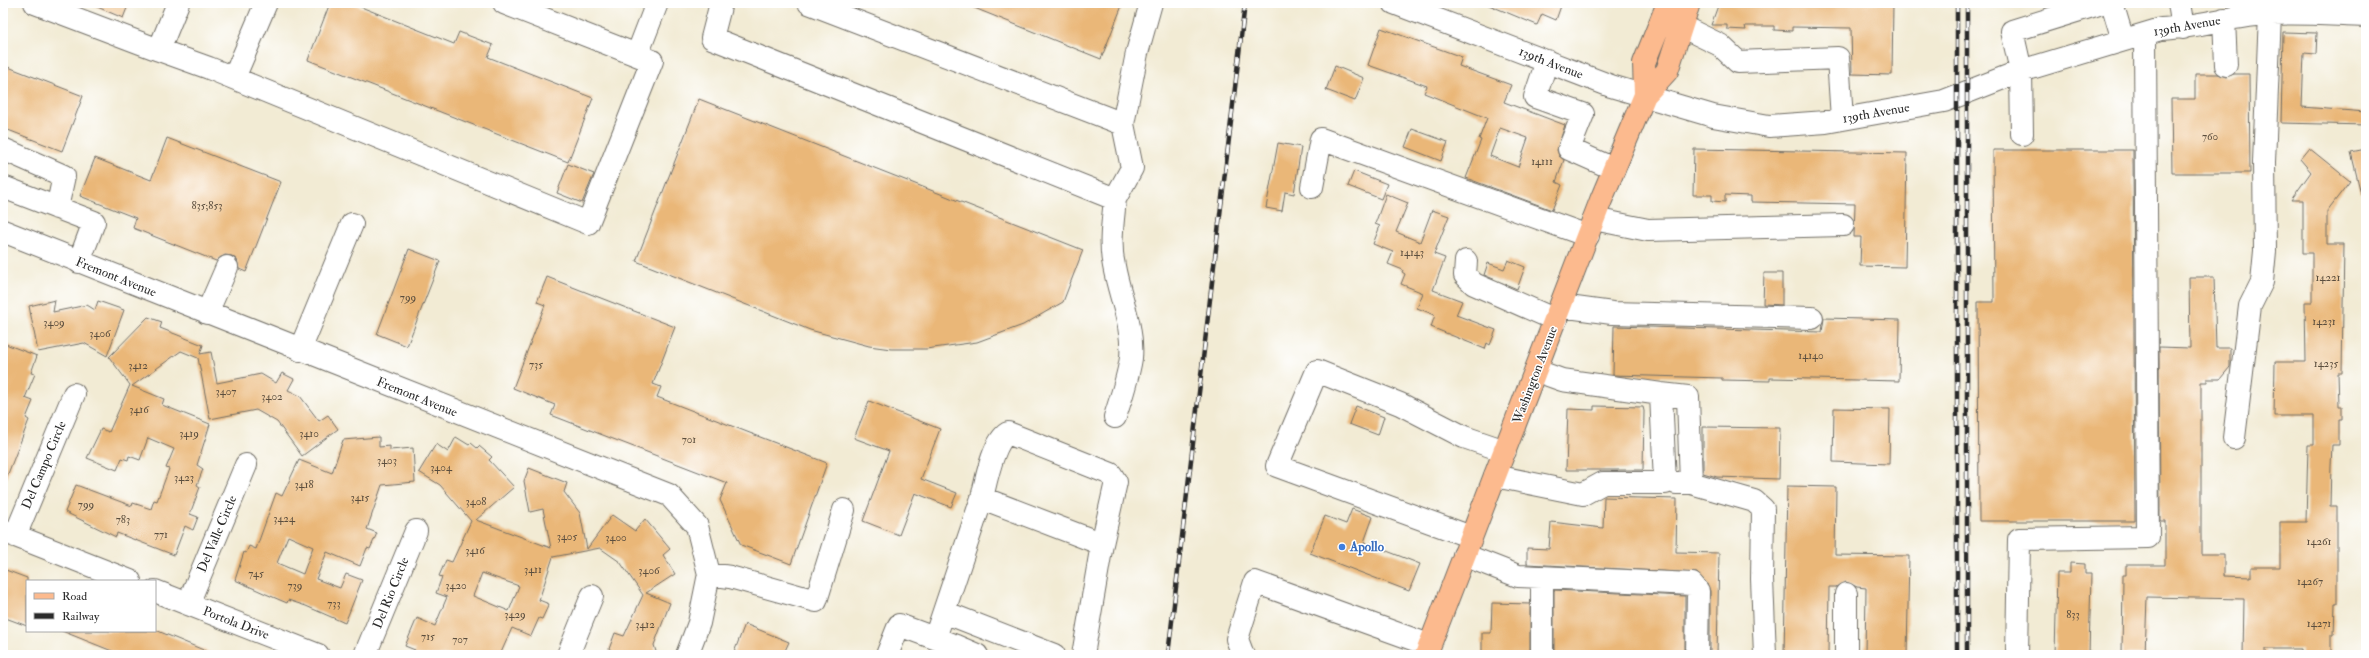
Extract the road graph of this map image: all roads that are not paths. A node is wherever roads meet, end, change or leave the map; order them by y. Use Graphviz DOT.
graph roads {
  1 [pos="35,3"];
  2 [pos="178,3"];
  3 [pos="266,3"];
  4 [pos="504,3"];
  5 [pos="657,3"];
  6 [pos="721,3"];
  7 [pos="808,3"];
  8 [pos="1151,3"];
  9 [pos="1394,3"];
  10 [pos="1668,3"];
  11 [pos="1690,3"];
  12 [pos="2102,3"];
  13 [pos="2112,3"];
  14 [pos="2179,3"];
  15 [pos="2270,14"];
  16 [pos="2366,16"];
  17 [pos="2224,19"];
  18 [pos="1683,27"];
  19 [pos="2183,28"];
  20 [pos="2145,34"];
  21 [pos="2123,40"];
  22 [pos="159,50"];
  23 [pos="637,55"];
  24 [pos="1547,61"];
  25 [pos="2226,65"];
  26 [pos="2022,71"];
  27 [pos="234,78"];
  28 [pos="1644,95"];
  29 [pos="1842,119"];
  30 [pos="1123,124"];
  31 [pos="2022,134"];
  32 [pos="3,149"];
  33 [pos="1614,169"];
  34 [pos="3,187"];
  35 [pos="1312,187"];
  36 [pos="1115,199"];
  37 [pos="57,208"];
  38 [pos="352,224"];
  39 [pos="1842,225"];
  40 [pos="1591,227"];
  41 [pos="3,231"];
  42 [pos="1466,261"];
  43 [pos="79,262"];
  44 [pos="227,267"];
  45 [pos="207,313"];
  46 [pos="1559,313"];
  47 [pos="1812,318"];
  48 [pos="300,350"];
  49 [pos="1537,371"];
  50 [pos="74,394"];
  51 [pos="1661,394"];
  52 [pos="1115,417"];
  53 [pos="2234,438"];
  54 [pos="1505,451"];
  55 [pos="246,465"];
  56 [pos="1495,476"];
  57 [pos="1665,483"];
  58 [pos="1691,483"];
  59 [pos="982,498"];
  60 [pos="844,510"];
  61 [pos="416,531"];
  62 [pos="9,533"];
  63 [pos="1102,544"];
  64 [pos="1467,546"];
  65 [pos="709,574"];
  66 [pos="1542,577"];
  67 [pos="127,580"];
  68 [pos="156,591"];
  69 [pos="1846,594"];
  70 [pos="592,596"];
  71 [pos="188,604"];
  72 [pos="944,612"];
  73 [pos="935,638"];
  74 [pos="1432,645"];
  75 [pos="954,651"];
  76 [pos="318,655"];
  77 [pos="365,655"];
  78 [pos="568,655"];
  79 [pos="687,655"];
  80 [pos="887,655"];
  81 [pos="977,655"];
  82 [pos="1054,655"];
  83 [pos="1083,655"];
  84 [pos="1244,655"];
  85 [pos="1542,655"];
  86 [pos="1697,655"];
  87 [pos="1765,655"];
  88 [pos="1846,655"];
  89 [pos="2017,655"];
  1 -- 22 [label="street"];
  2 -- 22 [label="street"];
  3 -- 27 [label="street"];
  4 -- 23 [label="street"];
  5 -- 23 [label="street"];
  6 -- 36 [label="street"];
  7 -- 30 [label="street"];
  8 -- 30 [label="street"];
  9 -- 24 [label="street, 139th Avenue"];
  10 -- 28 [label="main road, Washington Avenue"];
  11 -- 18 [label="main road, Washington Avenue"];
  12 -- 26 [label="street"];
  13 -- 21 [label="street"];
  14 -- 19 [label="street"];
  15 -- 16 [label="street, 139th Avenue"];
  15 -- 17 [label="street, 139th Avenue"];
  15 -- 53 [label="street"];
  17 -- 19 [label="street, 139th Avenue"];
  17 -- 25 [label="street"];
  18 -- 28 [label="main road, Washington Avenue"];
  18 -- 29 [label="street"];
  19 -- 20 [label="street, 139th Avenue"];
  20 -- 21 [label="street, 139th Avenue"];
  20 -- 89 [label="street"];
  21 -- 26 [label="street, 139th Avenue"];
  22 -- 27 [label="street"];
  23 -- 27 [label="street"];
  24 -- 28 [label="street, 139th Avenue"];
  24 -- 33 [label="street"];
  26 -- 29 [label="street, 139th Avenue"];
  26 -- 31 [label="street"];
  28 -- 29 [label="street, 139th Avenue"];
  28 -- 33 [label="main road, Washington Avenue"];
  30 -- 36 [label="street"];
  32 -- 37 [label="street"];
  33 -- 40 [label="main road, Washington Avenue"];
  34 -- 37 [label="street"];
  35 -- 40 [label="street"];
  36 -- 52 [label="street"];
  37 -- 43 [label="street"];
  38 -- 48 [label="street"];
  39 -- 40 [label="street"];
  40 -- 46 [label="main road, Washington Avenue"];
  41 -- 43 [label="street, Fremont Avenue"];
  42 -- 46 [label="street"];
  43 -- 45 [label="street, Fremont Avenue"];
  44 -- 45 [label="street"];
  45 -- 48 [label="street, Fremont Avenue"];
  46 -- 47 [label="street"];
  46 -- 49 [label="main road, Washington Avenue"];
  48 -- 65 [label="street, Fremont Avenue"];
  49 -- 51 [label="street"];
  49 -- 54 [label="main road, Washington Avenue"];
  50 -- 62 [label="street, Del Campo Circle"];
  51 -- 57 [label="street"];
  51 -- 58 [label="street"];
  54 -- 56 [label="main road, Washington Avenue"];
  54 -- 64 [label="street"];
  55 -- 71 [label="street, Del Valle Circle"];
  56 -- 57 [label="street"];
  56 -- 64 [label="main road, Washington Avenue"];
  57 -- 58 [label="street"];
  58 -- 87 [label="street"];
  59 -- 63 [label="street"];
  59 -- 63 [label="street"];
  59 -- 72 [label="street"];
  60 -- 65 [label="street"];
  61 -- 77 [label="street, Del Rio Circle"];
  62 -- 67 [label="street"];
  63 -- 83 [label="street"];
  64 -- 66 [label="street"];
  64 -- 74 [label="main road, Washington Avenue"];
  65 -- 79 [label="street, Fremont Avenue"];
  66 -- 85 [label="street"];
  66 -- 86 [label="street"];
  68 -- 71 [label="street, Portola Drive"];
  69 -- 88 [label="street"];
  70 -- 78 [label="street"];
  71 -- 76 [label="street, Portola Drive"];
  72 -- 73 [label="street"];
  72 -- 82 [label="street"];
  73 -- 75 [label="street"];
  73 -- 80 [label="street"];
  74 -- 84 [label="street"];
  75 -- 81 [label="street"];
}
